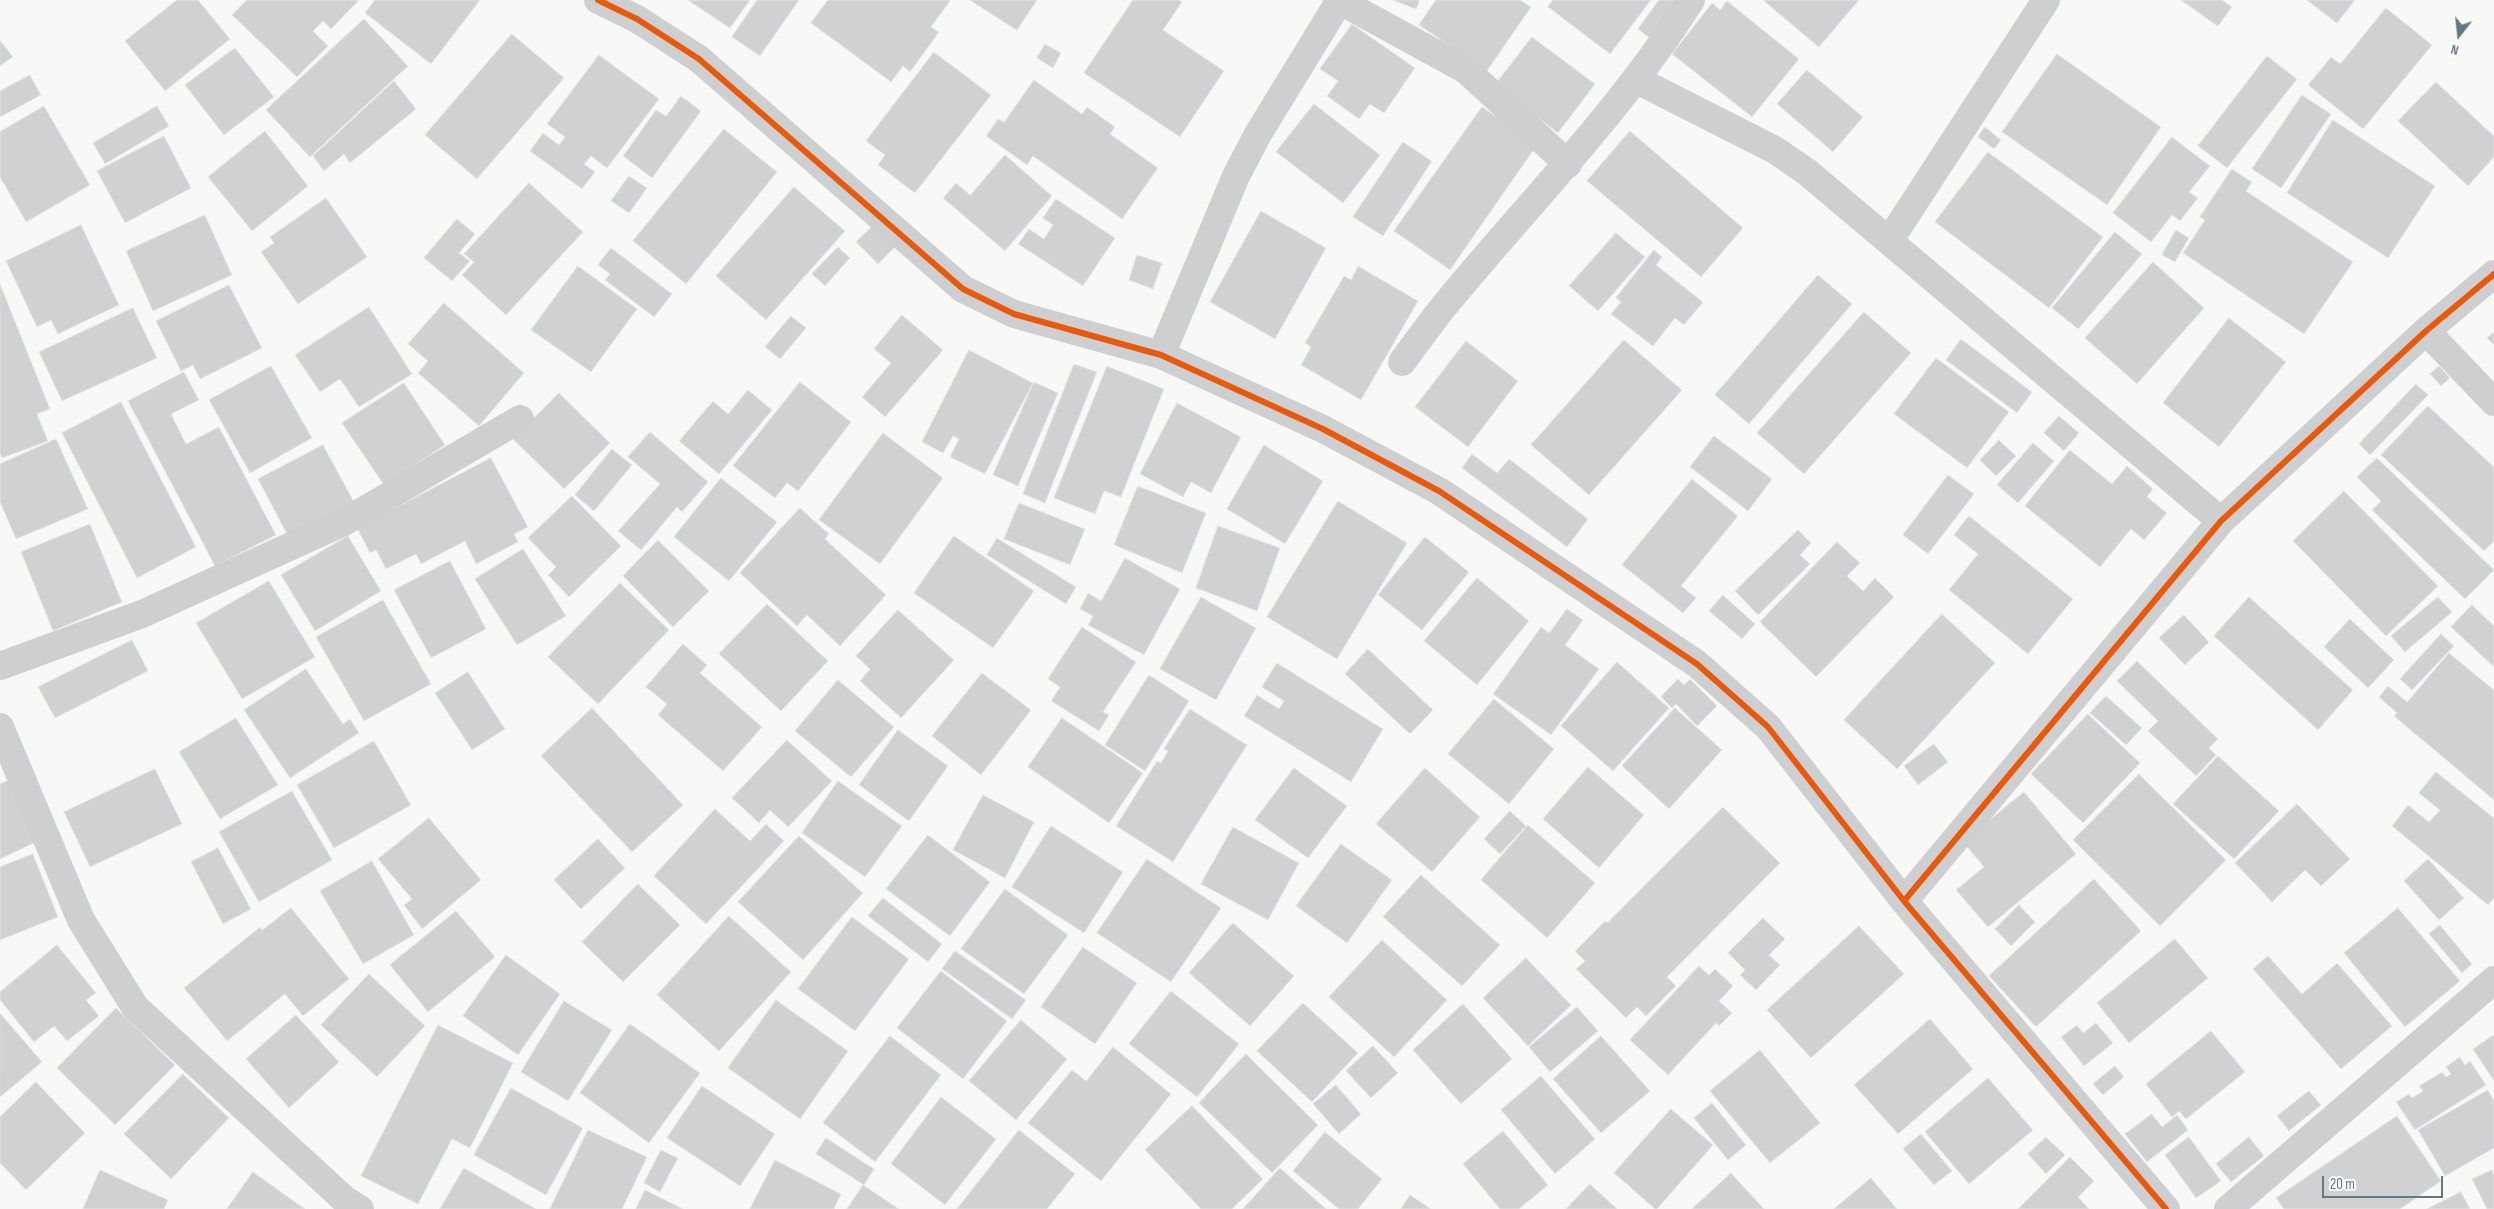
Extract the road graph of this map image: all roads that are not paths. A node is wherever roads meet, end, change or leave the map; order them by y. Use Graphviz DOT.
graph roads {
  1 [pos="598,0"];
  2 [pos="1340,0"];
  3 [pos="1690,0"];
  4 [pos="2046,0"];
  5 [pos="1637,80"];
  6 [pos="1568,164"];
  7 [pos="1889,241"];
  8 [pos="2494,274"];
  9 [pos="2426,332"];
  10 [pos="1162,355"];
  11 [pos="1402,362"];
  12 [pos="2494,402"];
  13 [pos="520,419"];
  14 [pos="2221,521"];
  15 [pos="0,666"];
  16 [pos="0,727"];
  17 [pos="1904,901"];
  18 [pos="2494,980"];
  19 [pos="360,1209"];
  20 [pos="2166,1209"];
  21 [pos="2228,1209"];
  1 -- 10 [label="street"];
  2 -- 6 [label="street"];
  2 -- 10 [label="street"];
  3 -- 5 [label="street"];
  4 -- 7 [label="street"];
  5 -- 6 [label="street"];
  5 -- 7 [label="street"];
  6 -- 11 [label="street"];
  7 -- 14 [label="street"];
  8 -- 9 [label="street"];
  9 -- 12 [label="street"];
  9 -- 14 [label="street"];
  10 -- 17 [label="street"];
  13 -- 15 [label="street"];
  14 -- 17 [label="street"];
  16 -- 19 [label="street"];
  17 -- 20 [label="street"];
  18 -- 21 [label="street"];
}
